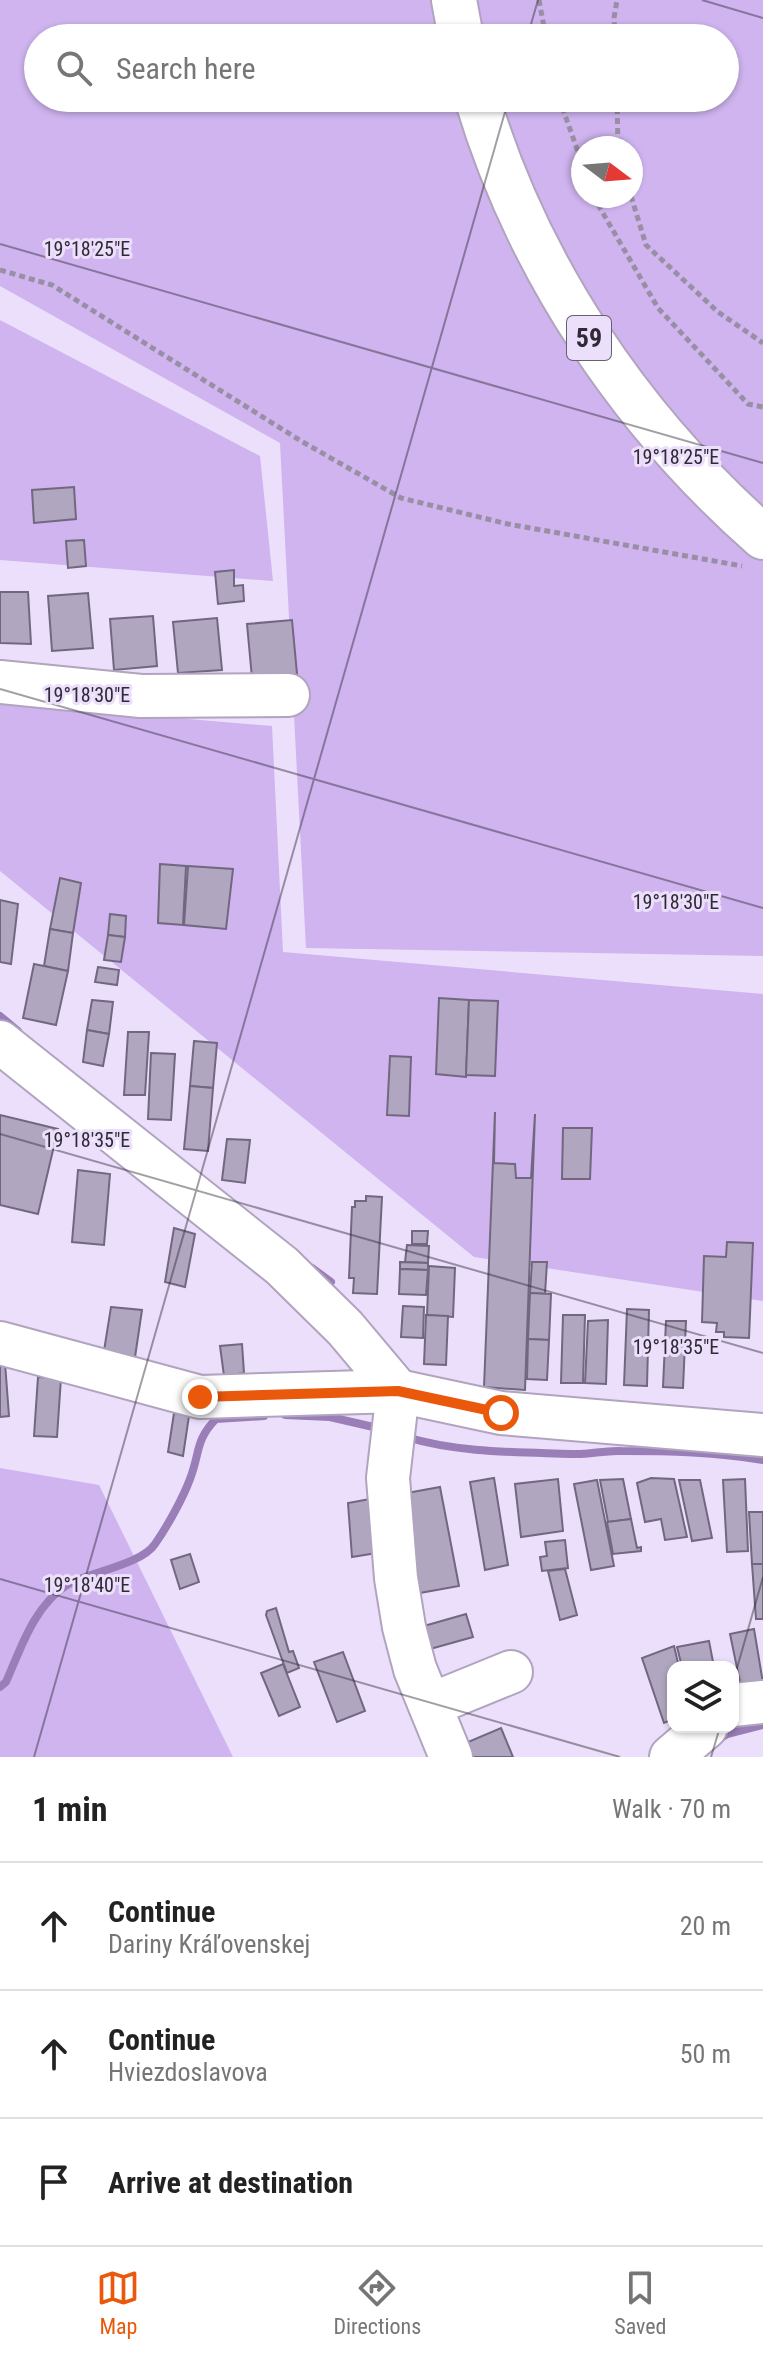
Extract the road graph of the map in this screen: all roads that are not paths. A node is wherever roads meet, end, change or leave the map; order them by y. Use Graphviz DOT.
graph roads {
  1 [pos="454,0"];
  2 [pos="458,24"];
  3 [pos="482,112"];
  4 [pos="755,552"];
  5 [pos="0,682"];
  6 [pos="288,695"];
  7 [pos="0,1042"];
  8 [pos="345,1328"];
  9 [pos="0,1343"];
  10 [pos="398,1391"];
  11 [pos="316,1394"];
  12 [pos="763,1435"];
  13 [pos="511,1672"];
  14 [pos="763,1702"];
  15 [pos="739,1704"];
  16 [pos="430,1705"];
  17 [pos="699,1733"];
  18 [pos="451,1757"];
  19 [pos="671,1757"];
  1 -- 2 [label="main road"];
  3 -- 4 [label="main road, 59"];
  5 -- 6 [label="street"];
  7 -- 8 [label="street"];
  8 -- 10 [label="street"];
  8 -- 11 [label="street"];
  9 -- 11 [label="street"];
  10 -- 11 [label="street"];
  10 -- 12 [label="street"];
  10 -- 16 [label="street"];
  13 -- 16 [label="street"];
  14 -- 15 [label="street"];
  16 -- 18 [label="street"];
  17 -- 19 [label="street"];
}
